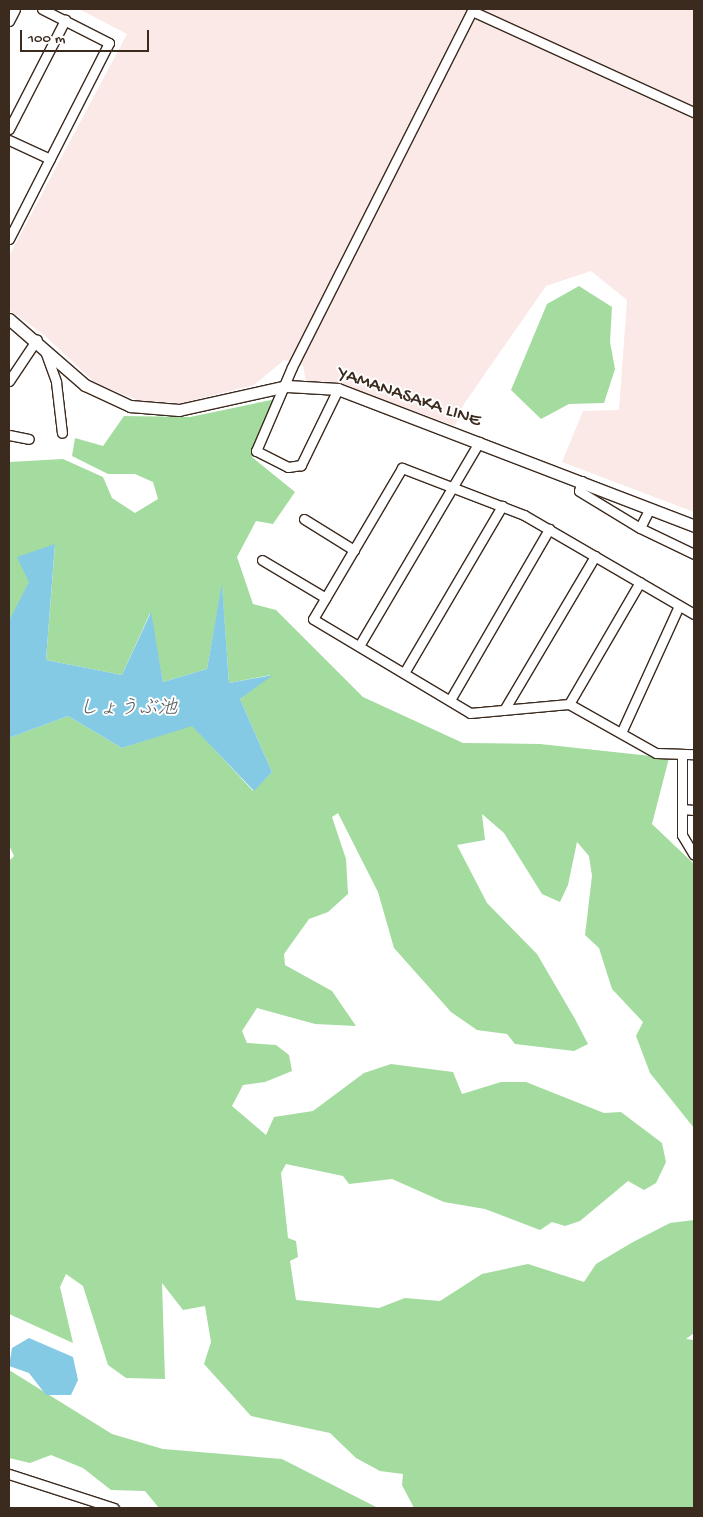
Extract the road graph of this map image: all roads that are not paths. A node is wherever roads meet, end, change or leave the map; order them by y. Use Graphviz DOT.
graph roads {
  1 [pos="15,9"];
  2 [pos="42,9"];
  3 [pos="472,10"];
  4 [pos="65,20"];
  5 [pos="9,22"];
  6 [pos="694,112"];
  7 [pos="9,129"];
  8 [pos="9,140"];
  9 [pos="50,159"];
  10 [pos="9,239"];
  11 [pos="9,319"];
  12 [pos="40,342"];
  13 [pos="9,381"];
  14 [pos="286,386"];
  15 [pos="338,389"];
  16 [pos="62,433"];
  17 [pos="9,435"];
  18 [pos="29,438"];
  19 [pos="479,442"];
  20 [pos="582,481"];
  21 [pos="453,487"];
  22 [pos="502,506"];
  23 [pos="650,508"];
  24 [pos="304,519"];
  25 [pos="694,526"];
  26 [pos="640,528"];
  27 [pos="549,530"];
  28 [pos="354,550"];
  29 [pos="694,554"];
  30 [pos="594,556"];
  31 [pos="262,560"];
  32 [pos="640,582"];
  33 [pos="326,598"];
  34 [pos="679,606"];
  35 [pos="694,614"];
  36 [pos="359,646"];
  37 [pos="404,673"];
  38 [pos="450,700"];
  39 [pos="569,704"];
  40 [pos="504,710"];
  41 [pos="621,733"];
  42 [pos="694,753"];
  43 [pos="682,754"];
  44 [pos="682,809"];
  45 [pos="694,810"];
  46 [pos="694,855"];
  47 [pos="9,1474"];
  48 [pos="114,1508"];
  1 -- 5 [label="street"];
  2 -- 4 [label="street"];
  3 -- 6 [label="street"];
  3 -- 14 [label="street"];
  4 -- 7 [label="street"];
  4 -- 9 [label="street"];
  8 -- 9 [label="street"];
  9 -- 10 [label="street"];
  11 -- 12 [label="main road, YAMANASAKA LINE"];
  12 -- 13 [label="street"];
  12 -- 14 [label="main road, YAMANASAKA LINE"];
  12 -- 16 [label="street"];
  14 -- 15 [label="main road, YAMANASAKA LINE"];
  14 -- 15 [label="street"];
  15 -- 19 [label="main road, YAMANASAKA LINE"];
  17 -- 18 [label="street"];
  19 -- 20 [label="main road, YAMANASAKA LINE"];
  19 -- 21 [label="street"];
  20 -- 23 [label="main road, YAMANASAKA LINE"];
  20 -- 26 [label="street"];
  21 -- 22 [label="street"];
  21 -- 28 [label="street"];
  21 -- 36 [label="street"];
  22 -- 27 [label="street"];
  22 -- 37 [label="street"];
  23 -- 25 [label="main road, YAMANASAKA LINE"];
  23 -- 26 [label="street"];
  24 -- 28 [label="street"];
  26 -- 29 [label="street"];
  27 -- 30 [label="street"];
  27 -- 38 [label="street"];
  28 -- 33 [label="street"];
  30 -- 32 [label="street"];
  30 -- 40 [label="street"];
  31 -- 33 [label="street"];
  32 -- 34 [label="street"];
  32 -- 39 [label="street"];
  33 -- 36 [label="street"];
  34 -- 35 [label="street"];
  34 -- 41 [label="street"];
  36 -- 37 [label="street"];
  37 -- 38 [label="street"];
  38 -- 40 [label="street"];
  39 -- 40 [label="street"];
  39 -- 41 [label="street"];
  41 -- 43 [label="street"];
  42 -- 43 [label="street"];
  43 -- 44 [label="street"];
  44 -- 45 [label="street"];
  44 -- 46 [label="street"];
  47 -- 48 [label="street"];
}
